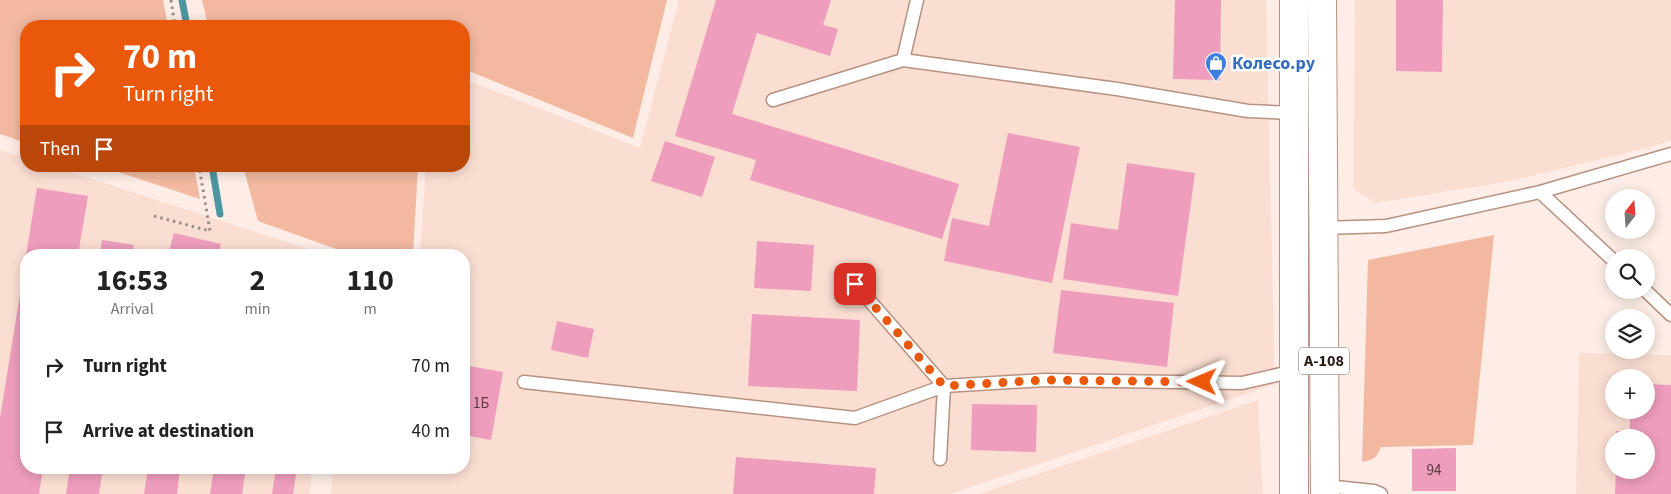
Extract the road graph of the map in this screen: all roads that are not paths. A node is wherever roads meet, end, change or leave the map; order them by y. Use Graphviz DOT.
graph roads {
  1 [pos="917,0"];
  2 [pos="1294,0"];
  3 [pos="1322,0"];
  4 [pos="903,60"];
  5 [pos="773,100"];
  6 [pos="1294,113"];
  7 [pos="1671,154"];
  8 [pos="1540,192"];
  9 [pos="1323,228"];
  10 [pos="1605,253"];
  11 [pos="855,284"];
  12 [pos="1654,299"];
  13 [pos="1671,315"];
  14 [pos="1294,371"];
  15 [pos="524,382"];
  16 [pos="944,386"];
  17 [pos="940,459"];
  18 [pos="1325,490"];
  19 [pos="1294,494"];
  20 [pos="1381,494"];
  1 -- 4 [label="lane"];
  2 -- 6 [label="highway, А-108"];
  3 -- 9 [label="highway, А-108"];
  4 -- 5 [label="lane"];
  4 -- 6 [label="lane"];
  6 -- 14 [label="highway, А-108"];
  7 -- 8 [label="lane"];
  8 -- 9 [label="lane"];
  8 -- 10 [label="lane"];
  9 -- 18 [label="highway, А-108"];
  11 -- 16 [label="lane"];
  12 -- 13 [label="lane"];
  14 -- 16 [label="lane"];
  14 -- 19 [label="highway, А-108"];
  15 -- 16 [label="lane"];
  16 -- 17 [label="lane"];
  18 -- 20 [label="lane"];
}
